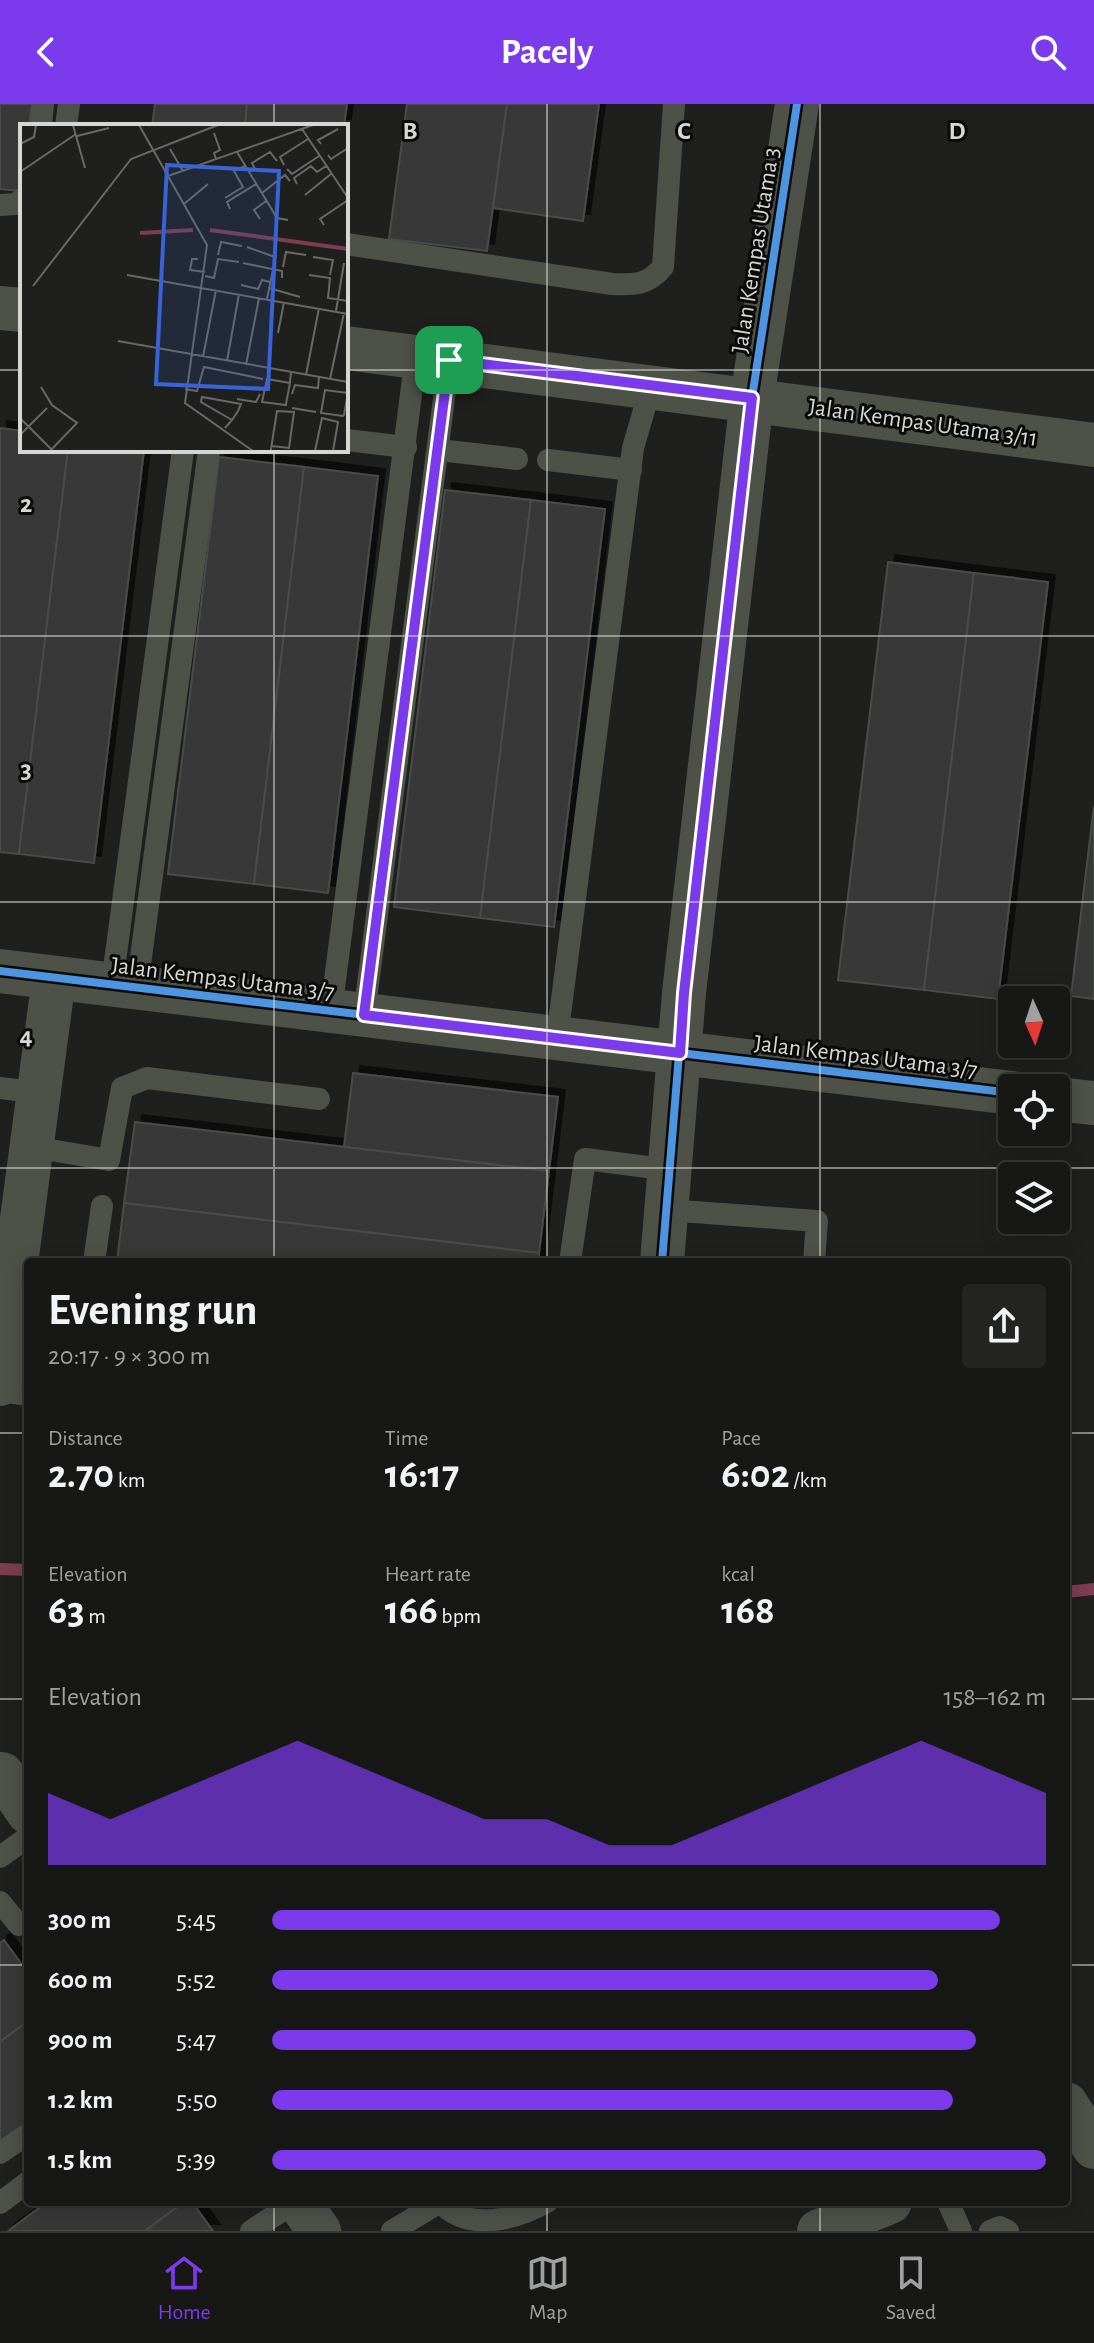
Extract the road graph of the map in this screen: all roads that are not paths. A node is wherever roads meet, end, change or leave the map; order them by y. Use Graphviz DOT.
graph roads {
  1 [pos="43,104"];
  2 [pos="69,104"];
  3 [pos="674,104"];
  4 [pos="797,104"];
  5 [pos="41,124"];
  6 [pos="66,124"];
  7 [pos="20,201"];
  8 [pos="0,205"];
  9 [pos="348,244"];
  10 [pos="0,308"];
  11 [pos="20,310"];
  12 [pos="348,348"];
  13 [pos="433,358"];
  14 [pos="651,386"];
  15 [pos="752,398"];
  16 [pos="348,440"];
  17 [pos="1094,445"];
  18 [pos="406,447"];
  19 [pos="439,450"];
  20 [pos="183,452"];
  21 [pos="209,452"];
  22 [pos="517,459"];
  23 [pos="548,460"];
  24 [pos="631,470"];
  25 [pos="0,971"];
  26 [pos="54,978"];
  27 [pos="124,986"];
  28 [pos="348,1013"];
  29 [pos="557,1038"];
  30 [pos="680,1053"];
  31 [pos="20,1090"];
  32 [pos="998,1091"];
  33 [pos="319,1099"];
  34 [pos="1070,1100"];
  35 [pos="1094,1103"];
  36 [pos="33,1147"];
  37 [pos="669,1190"];
  38 [pos="102,1206"];
  39 [pos="95,1258"];
  40 [pos="571,1258"];
  41 [pos="662,1258"];
  42 [pos="814,1258"];
  43 [pos="11,1291"];
  44 [pos="0,1384"];
  45 [pos="0,1391"];
  46 [pos="24,1394"];
  47 [pos="1,1773"];
  48 [pos="24,1806"];
  49 [pos="24,1840"];
  50 [pos="0,1857"];
  51 [pos="0,1902"];
  52 [pos="24,1927"];
  53 [pos="24,2137"];
  54 [pos="0,2153"];
  55 [pos="24,2185"];
  56 [pos="0,2203"];
  57 [pos="291,2206"];
  58 [pos="300,2206"];
  59 [pos="435,2206"];
  60 [pos="442,2206"];
  61 [pos="539,2206"];
  62 [pos="880,2206"];
  63 [pos="950,2206"];
  64 [pos="251,2231"];
  65 [pos="319,2231"];
  66 [pos="392,2231"];
  67 [pos="819,2231"];
  68 [pos="961,2231"];
  69 [pos="990,2231"];
  70 [pos="1008,2231"];
  1 -- 5 [label="lane"];
  2 -- 6 [label="lane"];
  3 -- 9 [label="lane"];
  4 -- 15 [label="street, Jalan Kempas Utama 3"];
  7 -- 8 [label="lane"];
  10 -- 11 [label="street"];
  12 -- 13 [label="street, Jalan Kempas Utama 3/11"];
  13 -- 14 [label="street, Jalan Kempas Utama 3/11"];
  13 -- 18 [label="lane"];
  13 -- 19 [label="lane"];
  14 -- 15 [label="street, Jalan Kempas Utama 3/11"];
  14 -- 24 [label="lane"];
  15 -- 17 [label="street, Jalan Kempas Utama 3/11"];
  15 -- 30 [label="street, Jalan Kempas Utama 3"];
  16 -- 18 [label="lane"];
  18 -- 28 [label="lane"];
  19 -- 22 [label="lane"];
  19 -- 28 [label="lane"];
  20 -- 27 [label="lane"];
  21 -- 27 [label="lane"];
  23 -- 24 [label="lane"];
  24 -- 29 [label="lane"];
  25 -- 26 [label="street, Jalan Kempas Utama 3/7"];
  26 -- 27 [label="street, Jalan Kempas Utama 3/7"];
  26 -- 31 [label="street"];
  27 -- 28 [label="street, Jalan Kempas Utama 3/7"];
  28 -- 29 [label="street, Jalan Kempas Utama 3/7"];
  29 -- 30 [label="street, Jalan Kempas Utama 3/7"];
  30 -- 32 [label="street, Jalan Kempas Utama 3/7"];
  30 -- 37 [label="street, Jalan Kempas Utama 3"];
  31 -- 36 [label="street"];
  33 -- 36 [label="lane"];
  34 -- 35 [label="street"];
  36 -- 43 [label="street"];
  37 -- 40 [label="lane"];
  37 -- 41 [label="street, Jalan Kempas Utama 3"];
  37 -- 42 [label="lane"];
  38 -- 39 [label="lane"];
  43 -- 44 [label="street"];
  45 -- 46 [label="lane"];
  47 -- 48 [label="street"];
  49 -- 50 [label="lane"];
  51 -- 52 [label="lane"];
  53 -- 54 [label="lane"];
  55 -- 56 [label="lane"];
  57 -- 64 [label="lane"];
  58 -- 65 [label="street"];
  59 -- 66 [label="lane"];
  60 -- 61 [label="lane"];
  62 -- 67 [label="street"];
  63 -- 68 [label="lane"];
  69 -- 70 [label="lane"];
}
